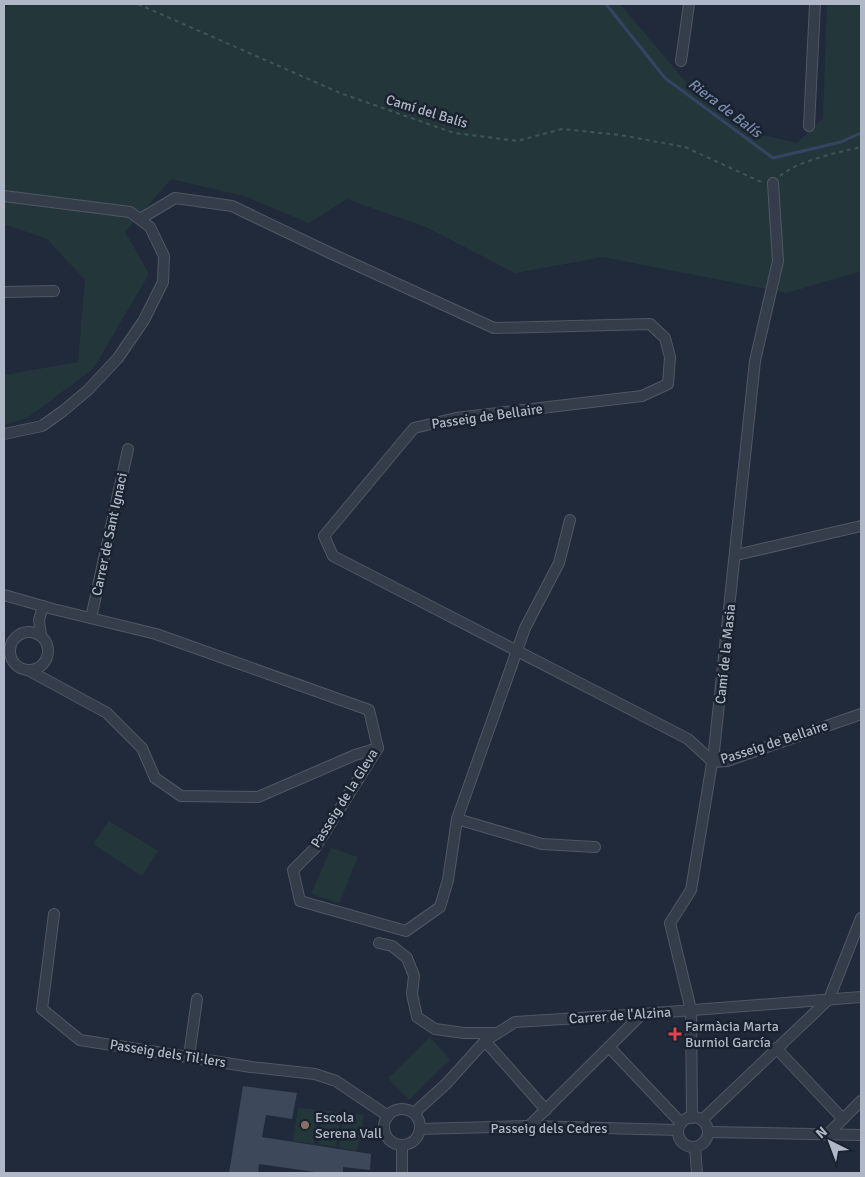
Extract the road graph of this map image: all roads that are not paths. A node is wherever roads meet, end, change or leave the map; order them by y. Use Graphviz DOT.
graph roads {
  1 [pos="690,4"];
  2 [pos="815,4"];
  3 [pos="681,61"];
  4 [pos="809,126"];
  5 [pos="773,183"];
  6 [pos="4,196"];
  7 [pos="140,219"];
  8 [pos="54,291"];
  9 [pos="4,292"];
  10 [pos="4,434"];
  11 [pos="128,449"];
  12 [pos="570,520"];
  13 [pos="861,526"];
  14 [pos="736,555"];
  15 [pos="4,595"];
  16 [pos="43,606"];
  17 [pos="90,618"];
  18 [pos="41,635"];
  19 [pos="517,651"];
  20 [pos="28,670"];
  21 [pos="861,714"];
  22 [pos="378,748"];
  23 [pos="712,762"];
  24 [pos="457,819"];
  25 [pos="595,847"];
  26 [pos="54,914"];
  27 [pos="861,918"];
  28 [pos="379,944"];
  29 [pos="861,997"];
  30 [pos="197,998"];
  31 [pos="829,999"];
  32 [pos="691,1010"];
  33 [pos="642,1014"];
  34 [pos="497,1033"];
  35 [pos="485,1041"];
  36 [pos="609,1047"];
  37 [pos="776,1048"];
  38 [pos="189,1056"];
  39 [pos="861,1101"];
  40 [pos="546,1110"];
  41 [pos="414,1113"];
  42 [pos="388,1116"];
  43 [pos="697,1119"];
  44 [pos="843,1119"];
  45 [pos="529,1126"];
  46 [pos="680,1127"];
  47 [pos="420,1129"];
  48 [pos="708,1132"];
  49 [pos="828,1134"];
  50 [pos="861,1134"];
  51 [pos="402,1144"];
  52 [pos="694,1147"];
  53 [pos="402,1173"];
  54 [pos="697,1173"];
  1 -- 3 [label="street"];
  2 -- 4 [label="street"];
  5 -- 14 [label="street, Camí de la Masia"];
  6 -- 7 [label="street"];
  7 -- 10 [label="street"];
  7 -- 19 [label="street, Passeig de Bellaire"];
  8 -- 9 [label="street"];
  11 -- 17 [label="street, Carrer de Sant Ignaci"];
  12 -- 19 [label="street, Passeig de la Gleva"];
  13 -- 14 [label="street"];
  14 -- 23 [label="street, Camí de la Masia"];
  15 -- 16 [label="street, Passeig de la Gleva"];
  16 -- 17 [label="street, Passeig de la Gleva"];
  16 -- 18 [label="street"];
  17 -- 22 [label="street, Passeig de la Gleva"];
  18 -- 20 [label="street"];
  18 -- 20 [label="street"];
  19 -- 23 [label="street, Passeig de Bellaire"];
  19 -- 24 [label="street, Passeig de la Gleva"];
  20 -- 22 [label="street"];
  21 -- 23 [label="street, Passeig de Bellaire"];
  22 -- 24 [label="street, Passeig de la Gleva"];
  23 -- 32 [label="street, Camí de la Masia"];
  24 -- 25 [label="street"];
  26 -- 38 [label="street, Passeig dels Til·lers"];
  27 -- 31 [label="street"];
  28 -- 34 [label="street"];
  29 -- 31 [label="street, Carrer de l'Alzina"];
  30 -- 38 [label="street"];
  31 -- 32 [label="street, Carrer de l'Alzina"];
  31 -- 37 [label="street"];
  32 -- 33 [label="street, Carrer de l'Alzina"];
  32 -- 43 [label="street, Camí de la Masia"];
  33 -- 34 [label="street, Carrer de l'Alzina"];
  33 -- 36 [label="street"];
  34 -- 35 [label="street, Carrer de l'Alzina"];
  35 -- 40 [label="street"];
  35 -- 41 [label="street, Carrer de l'Alzina"];
  36 -- 40 [label="street"];
  36 -- 46 [label="street"];
  37 -- 43 [label="street"];
  37 -- 44 [label="street"];
  38 -- 42 [label="street, Passeig dels Til·lers"];
  39 -- 44 [label="street"];
  40 -- 45 [label="street"];
  41 -- 42 [label="street"];
  41 -- 47 [label="street"];
  42 -- 51 [label="street"];
  43 -- 46 [label="street"];
  43 -- 48 [label="street"];
  44 -- 49 [label="street"];
  45 -- 46 [label="street, Passeig dels Cedres"];
  45 -- 47 [label="street, Passeig dels Cedres"];
  46 -- 52 [label="street"];
  47 -- 51 [label="street"];
  48 -- 49 [label="street"];
  48 -- 52 [label="street"];
  49 -- 50 [label="street"];
  51 -- 53 [label="street"];
  52 -- 54 [label="street"];
}
